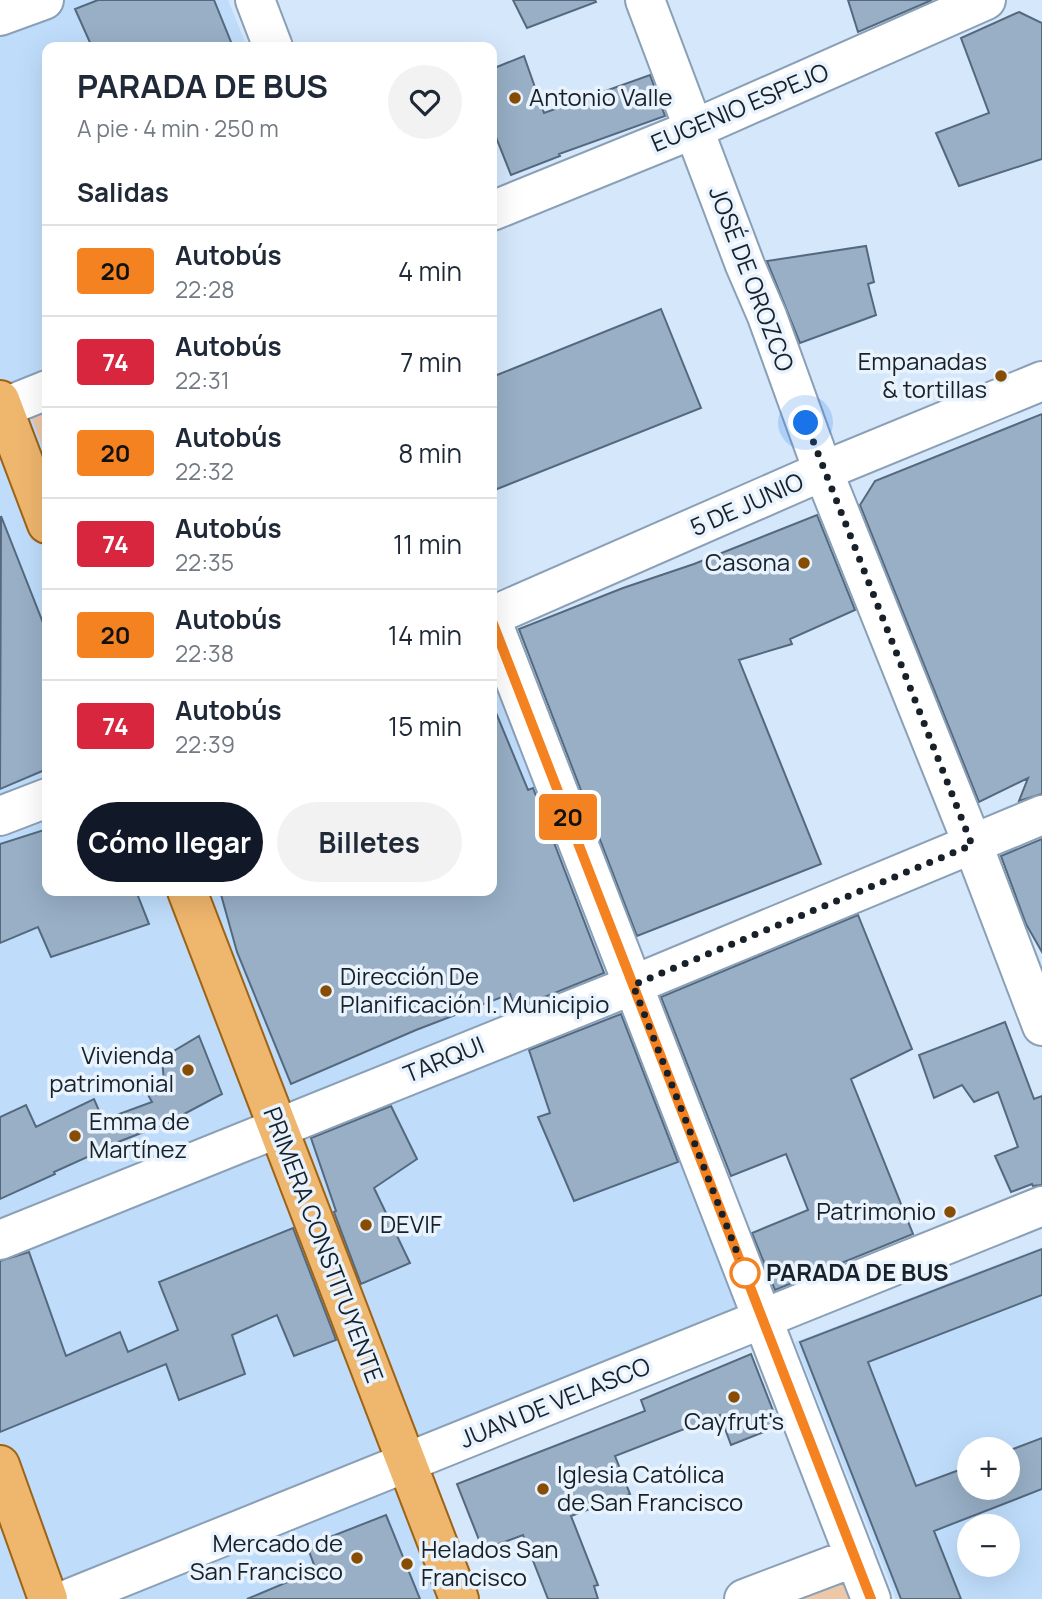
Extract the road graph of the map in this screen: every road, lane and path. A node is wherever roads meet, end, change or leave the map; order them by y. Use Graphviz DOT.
graph roads {
  1 [pos="44,0"];
  2 [pos="255,0"];
  3 [pos="645,0"];
  4 [pos="986,0"];
  5 [pos="0,16"];
  6 [pos="272,42"];
  7 [pos="694,129"];
  8 [pos="497,209"];
  9 [pos="1042,381"];
  10 [pos="42,392"];
  11 [pos="1,406"];
  12 [pos="824,471"];
  13 [pos="42,511"];
  14 [pos="497,617"];
  15 [pos="497,632"];
  16 [pos="42,799"];
  17 [pos="1042,815"];
  18 [pos="0,816"];
  19 [pos="972,845"];
  20 [pos="189,896"];
  21 [pos="633,985"];
  22 [pos="1042,1026"];
  23 [pos="278,1128"];
  24 [pos="1042,1206"];
  25 [pos="0,1240"];
  26 [pos="762,1319"];
  27 [pos="407,1462"];
  28 [pos="0,1465"];
  29 [pos="855,1557"];
  30 [pos="48,1599"];
  31 [pos="68,1599"];
  32 [pos="459,1599"];
  33 [pos="744,1599"];
  34 [pos="871,1599"];
  1 -- 5 [label="street"];
  2 -- 6 [label="street"];
  3 -- 7 [label="street, JOSÉ DE OROZCO"];
  4 -- 7 [label="street, EUGENIO ESPEJO"];
  7 -- 8 [label="street, EUGENIO ESPEJO"];
  7 -- 12 [label="street, JOSÉ DE OROZCO"];
  9 -- 12 [label="street, 5 DE JUNIO"];
  10 -- 11 [label="street"];
  11 -- 13 [label="main road"];
  12 -- 14 [label="street, 5 DE JUNIO"];
  12 -- 19 [label="street, JOSÉ DE OROZCO"];
  15 -- 21 [label="street"];
  16 -- 18 [label="street"];
  17 -- 19 [label="street, TARQUI"];
  19 -- 21 [label="street, TARQUI"];
  19 -- 22 [label="street, JOSÉ DE OROZCO"];
  20 -- 23 [label="main road, PRIMERA CONSTITUYENTE"];
  21 -- 23 [label="street, TARQUI"];
  21 -- 26 [label="street"];
  23 -- 25 [label="street, TARQUI"];
  23 -- 27 [label="main road, PRIMERA CONSTITUYENTE"];
  24 -- 26 [label="street, JUAN DE VELASCO"];
  26 -- 27 [label="street, JUAN DE VELASCO"];
  26 -- 29 [label="street"];
  27 -- 31 [label="street, JUAN DE VELASCO"];
  27 -- 32 [label="main road, PRIMERA CONSTITUYENTE"];
  28 -- 30 [label="main road"];
  29 -- 33 [label="street"];
  29 -- 34 [label="street"];
}
